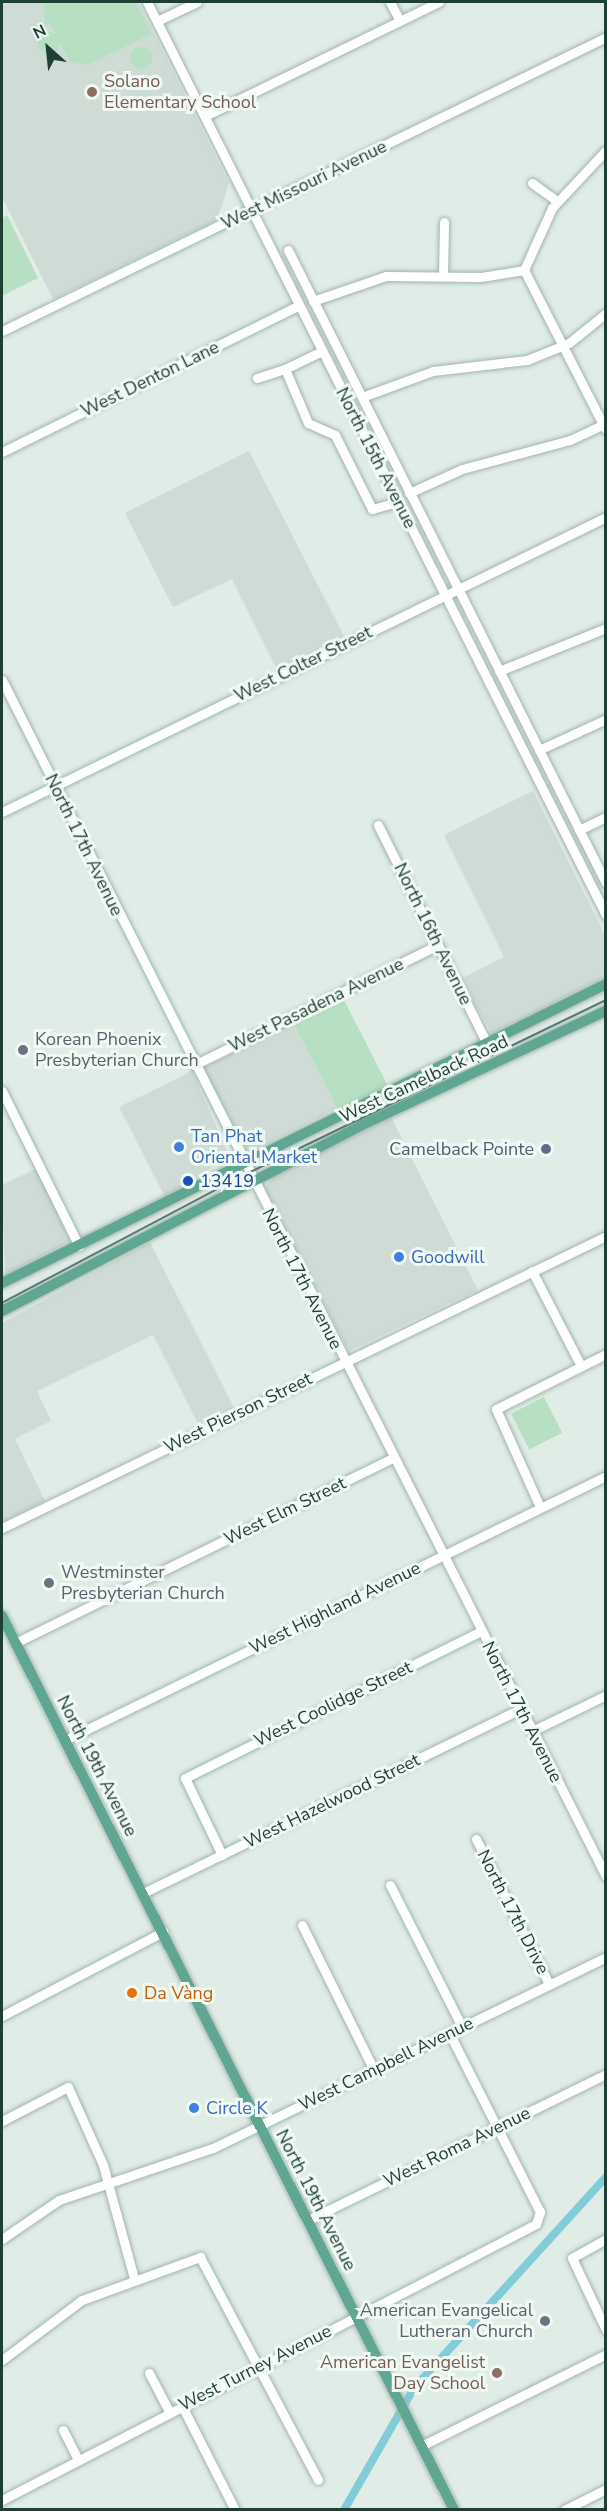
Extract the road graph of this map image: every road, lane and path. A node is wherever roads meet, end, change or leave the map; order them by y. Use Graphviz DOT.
graph roads {
  1 [pos="147,2"];
  2 [pos="197,2"];
  3 [pos="390,2"];
  4 [pos="439,2"];
  5 [pos="157,21"];
  6 [pos="400,21"];
  7 [pos="606,38"];
  8 [pos="205,116"];
  9 [pos="606,150"];
  10 [pos="532,183"];
  11 [pos="557,201"];
  12 [pos="252,210"];
  13 [pos="444,222"];
  14 [pos="288,250"];
  15 [pos="524,270"];
  16 [pos="443,276"];
  17 [pos="313,301"];
  18 [pos="299,305"];
  19 [pos="606,313"];
  20 [pos="2,331"];
  21 [pos="563,346"];
  22 [pos="322,351"];
  23 [pos="285,369"];
  24 [pos="257,378"];
  25 [pos="362,397"];
  26 [pos="605,425"];
  27 [pos="2,452"];
  28 [pos="410,493"];
  29 [pos="398,502"];
  30 [pos="606,517"];
  31 [pos="458,590"];
  32 [pos="445,596"];
  33 [pos="606,628"];
  34 [pos="499,671"];
  35 [pos="2,680"];
  36 [pos="606,719"];
  37 [pos="539,750"];
  38 [pos="55,786"];
  39 [pos="2,812"];
  40 [pos="606,817"];
  41 [pos="378,825"];
  42 [pos="579,830"];
  43 [pos="600,872"];
  44 [pos="587,878"];
  45 [pos="606,883"];
  46 [pos="606,915"];
  47 [pos="438,945"];
  48 [pos="606,984"];
  49 [pos="606,1011"];
  50 [pos="487,1044"];
  51 [pos="194,1065"];
  52 [pos="2,1091"];
  53 [pos="242,1161"];
  54 [pos="253,1182"];
  55 [pos="606,1236"];
  56 [pos="80,1246"];
  57 [pos="532,1271"];
  58 [pos="2,1283"];
  59 [pos="2,1311"];
  60 [pos="606,1354"];
  61 [pos="345,1362"];
  62 [pos="581,1366"];
  63 [pos="393,1458"];
  64 [pos="606,1476"];
  65 [pos="540,1507"];
  66 [pos="2,1528"];
  67 [pos="443,1556"];
  68 [pos="2,1616"];
  69 [pos="481,1631"];
  70 [pos="15,1643"];
  71 [pos="606,1695"];
  72 [pos="521,1709"];
  73 [pos="532,1731"];
  74 [pos="65,1740"];
  75 [pos="476,1839"];
  76 [pos="222,1855"];
  77 [pos="606,1876"];
  78 [pos="390,1885"];
  79 [pos="143,1893"];
  80 [pos="302,1926"];
  81 [pos="163,1932"];
  82 [pos="606,1957"];
  83 [pos="549,1984"];
  84 [pos="2,2016"];
  85 [pos="462,2027"];
  86 [pos="449,2033"];
  87 [pos="374,2070"];
  88 [pos="606,2074"];
  89 [pos="2,2121"];
  90 [pos="260,2125"];
  91 [pos="497,2127"];
  92 [pos="107,2180"];
  93 [pos="308,2220"];
  94 [pos="2,2238"];
  95 [pos="606,2239"];
  96 [pos="134,2278"];
  97 [pos="355,2315"];
  98 [pos="606,2330"];
  99 [pos="606,2354"];
  100 [pos="2,2360"];
  101 [pos="257,2367"];
  102 [pos="149,2373"];
  103 [pos="182,2406"];
  104 [pos="170,2413"];
  105 [pos="63,2430"];
  106 [pos="421,2446"];
  107 [pos="78,2459"];
  108 [pos="318,2480"];
  109 [pos="606,2489"];
  110 [pos="2,2500"];
  111 [pos="235,2510"];
  112 [pos="454,2510"];
  113 [pos="564,2510"];
  1 -- 5 [label="street, North 15th Avenue"];
  2 -- 5 [label="street"];
  3 -- 6 [label="street"];
  4 -- 6 [label="street"];
  5 -- 8 [label="street, North 15th Avenue"];
  6 -- 8 [label="street"];
  7 -- 12 [label="street, West Missouri Avenue"];
  8 -- 12 [label="street, North 15th Avenue"];
  9 -- 11 [label="street"];
  10 -- 11 [label="street"];
  11 -- 15 [label="street"];
  12 -- 18 [label="street, North 15th Avenue"];
  12 -- 20 [label="street, West Missouri Avenue"];
  13 -- 16 [label="street"];
  14 -- 17 [label="street, North 15th Avenue"];
  15 -- 16 [label="street"];
  15 -- 21 [label="street"];
  16 -- 17 [label="street"];
  17 -- 25 [label="street, North 15th Avenue"];
  18 -- 22 [label="street, North 15th Avenue"];
  18 -- 27 [label="street, West Denton Lane"];
  19 -- 21 [label="street"];
  21 -- 25 [label="street"];
  21 -- 26 [label="street"];
  22 -- 23 [label="street"];
  22 -- 29 [label="street, North 15th Avenue"];
  23 -- 24 [label="street"];
  23 -- 29 [label="street"];
  25 -- 28 [label="street, North 15th Avenue"];
  26 -- 28 [label="street"];
  28 -- 31 [label="street, North 15th Avenue"];
  29 -- 32 [label="street, North 15th Avenue"];
  30 -- 31 [label="street, West Colter Street"];
  31 -- 32 [label="street, West Colter Street"];
  31 -- 34 [label="street, North 15th Avenue"];
  32 -- 38 [label="street, West Colter Street"];
  32 -- 44 [label="street, North 15th Avenue"];
  33 -- 34 [label="street"];
  34 -- 37 [label="street, North 15th Avenue"];
  35 -- 38 [label="street, North 17th Avenue"];
  36 -- 37 [label="street"];
  37 -- 42 [label="street, North 15th Avenue"];
  38 -- 39 [label="street, West Colter Street"];
  38 -- 51 [label="street, North 17th Avenue"];
  40 -- 42 [label="street"];
  41 -- 47 [label="street, North 16th Avenue"];
  42 -- 43 [label="street, North 15th Avenue"];
  43 -- 44 [label="street"];
  43 -- 45 [label="street, North 15th Avenue"];
  44 -- 46 [label="street, North 15th Avenue"];
  47 -- 50 [label="street, North 16th Avenue"];
  47 -- 51 [label="street, West Pasadena Avenue"];
  48 -- 50 [label="main road, West Camelback Road"];
  49 -- 54 [label="main road, West Camelback Road"];
  50 -- 53 [label="main road, West Camelback Road"];
  51 -- 53 [label="street, North 17th Avenue"];
  52 -- 56 [label="street"];
  53 -- 54 [label="street, North 17th Avenue"];
  53 -- 56 [label="main road, West Camelback Road"];
  54 -- 59 [label="main road, West Camelback Road"];
  54 -- 61 [label="street, North 17th Avenue"];
  55 -- 57 [label="street, West Pierson Street"];
  56 -- 58 [label="main road, West Camelback Road"];
  57 -- 61 [label="street, West Pierson Street"];
  57 -- 62 [label="street"];
  60 -- 62 [label="street"];
  61 -- 63 [label="street, North 17th Avenue"];
  61 -- 66 [label="street, West Pierson Street"];
  62 -- 65 [label="street"];
  63 -- 67 [label="street, North 17th Avenue"];
  63 -- 70 [label="street, West Elm Street"];
  64 -- 65 [label="street, West Highland Avenue"];
  65 -- 67 [label="street, West Highland Avenue"];
  67 -- 69 [label="street, North 17th Avenue"];
  67 -- 74 [label="street, West Highland Avenue"];
  68 -- 70 [label="main road, North 19th Avenue"];
  69 -- 72 [label="street, North 17th Avenue"];
  69 -- 76 [label="street, West Coolidge Street"];
  70 -- 74 [label="main road, North 19th Avenue"];
  71 -- 73 [label="street"];
  72 -- 73 [label="street, North 17th Avenue"];
  72 -- 76 [label="street, West Hazelwood Street"];
  73 -- 77 [label="street, North 17th Avenue"];
  74 -- 79 [label="main road, North 19th Avenue"];
  75 -- 83 [label="street, North 17th Drive"];
  76 -- 79 [label="street, West Hazelwood Street"];
  78 -- 85 [label="street"];
  79 -- 81 [label="main road, North 19th Avenue"];
  80 -- 87 [label="street"];
  81 -- 84 [label="street"];
  81 -- 90 [label="main road, North 19th Avenue"];
  82 -- 83 [label="street, West Campbell Avenue"];
  83 -- 85 [label="street, West Campbell Avenue"];
  85 -- 86 [label="street, West Campbell Avenue"];
  86 -- 87 [label="street, West Campbell Avenue"];
  86 -- 91 [label="street"];
  87 -- 90 [label="street, West Campbell Avenue"];
  88 -- 91 [label="street, West Roma Avenue"];
  89 -- 92 [label="street"];
  90 -- 92 [label="street, West Campbell Avenue"];
  90 -- 93 [label="main road, North 19th Avenue"];
  91 -- 93 [label="street, West Roma Avenue"];
  91 -- 97 [label="street, West Turney Avenue"];
  92 -- 94 [label="street, West Campbell Avenue"];
  92 -- 96 [label="street"];
  93 -- 97 [label="main road, North 19th Avenue"];
  95 -- 98 [label="street"];
  96 -- 100 [label="street"];
  96 -- 101 [label="street"];
  97 -- 101 [label="street, West Turney Avenue"];
  97 -- 106 [label="main road, North 19th Avenue"];
  99 -- 106 [label="street"];
  101 -- 103 [label="street, West Turney Avenue"];
  101 -- 108 [label="street"];
  102 -- 104 [label="street"];
  103 -- 104 [label="street, West Turney Avenue"];
  103 -- 111 [label="street"];
  104 -- 107 [label="street, West Turney Avenue"];
  105 -- 107 [label="street"];
  106 -- 112 [label="main road, North 19th Avenue"];
  107 -- 110 [label="street, West Turney Avenue"];
  109 -- 113 [label="street"];
}
